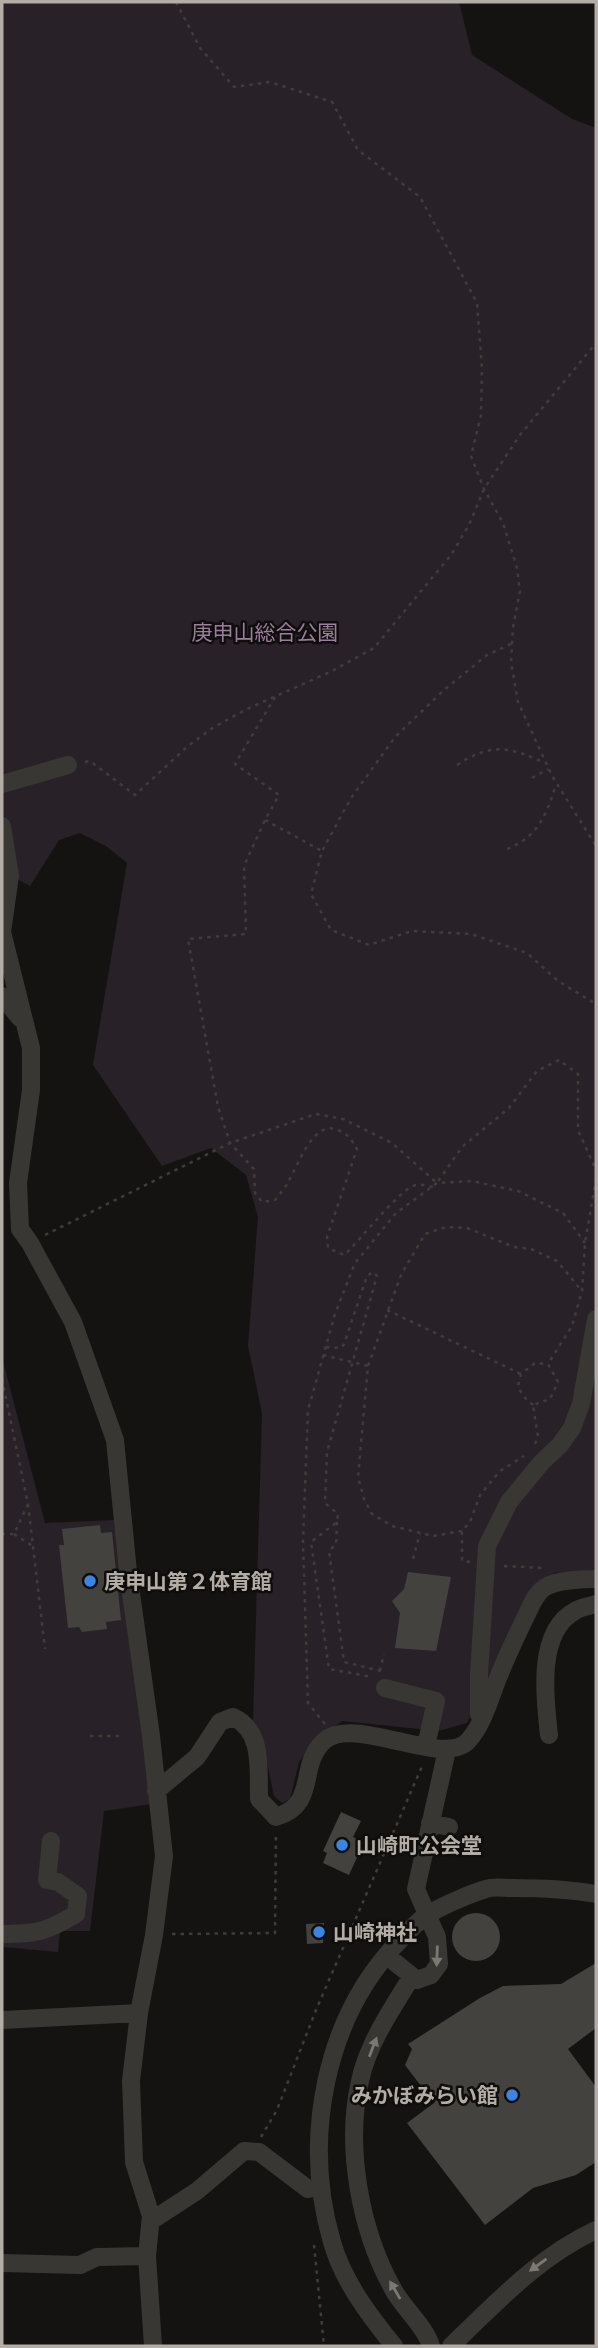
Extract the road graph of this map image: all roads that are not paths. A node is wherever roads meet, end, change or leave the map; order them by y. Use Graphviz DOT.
graph roads {
  1 [pos="68,765"];
  2 [pos="2,784"];
  3 [pos="2,826"];
  4 [pos="4,896"];
  5 [pos="2,996"];
  6 [pos="25,1024"];
  7 [pos="596,1319"];
  8 [pos="596,1580"];
  9 [pos="596,1604"];
  10 [pos="385,1688"];
  11 [pos="479,1722"];
  12 [pos="549,1735"];
  13 [pos="437,1748"];
  14 [pos="156,1791"];
  15 [pos="430,1822"];
  16 [pos="449,1827"];
  17 [pos="51,1841"];
  18 [pos="596,1895"];
  19 [pos="427,1915"];
  20 [pos="2,1934"];
  21 [pos="387,1955"];
  22 [pos="412,1976"];
  23 [pos="139,2013"];
  24 [pos="2,2020"];
  25 [pos="321,2186"];
  26 [pos="150,2221"];
  27 [pos="596,2230"];
  28 [pos="147,2256"];
  29 [pos="2,2263"];
  30 [pos="455,2343"];
  31 [pos="432,2345"];
  32 [pos="153,2346"];
  33 [pos="394,2346"];
  1 -- 2 [label="street"];
  3 -- 4 [label="street"];
  4 -- 6 [label="street"];
  5 -- 6 [label="street"];
  6 -- 14 [label="street"];
  7 -- 11 [label="street"];
  8 -- 11 [label="street"];
  9 -- 12 [label="street"];
  10 -- 13 [label="street"];
  11 -- 13 [label="street"];
  13 -- 14 [label="street"];
  13 -- 15 [label="street"];
  14 -- 23 [label="street"];
  15 -- 16 [label="street"];
  15 -- 19 [label="street"];
  17 -- 20 [label="street"];
  18 -- 19 [label="street"];
  19 -- 21 [label="street"];
  19 -- 22 [label="street, one-way"];
  21 -- 22 [label="street"];
  21 -- 25 [label="street"];
  31 -- 22 [label="street, one-way"];
  23 -- 24 [label="street"];
  23 -- 26 [label="street"];
  25 -- 26 [label="street"];
  25 -- 33 [label="street"];
  26 -- 28 [label="street"];
  27 -- 30 [label="street, one-way"];
  28 -- 29 [label="street"];
  28 -- 32 [label="street"];
  30 -- 31 [label="street"];
}
